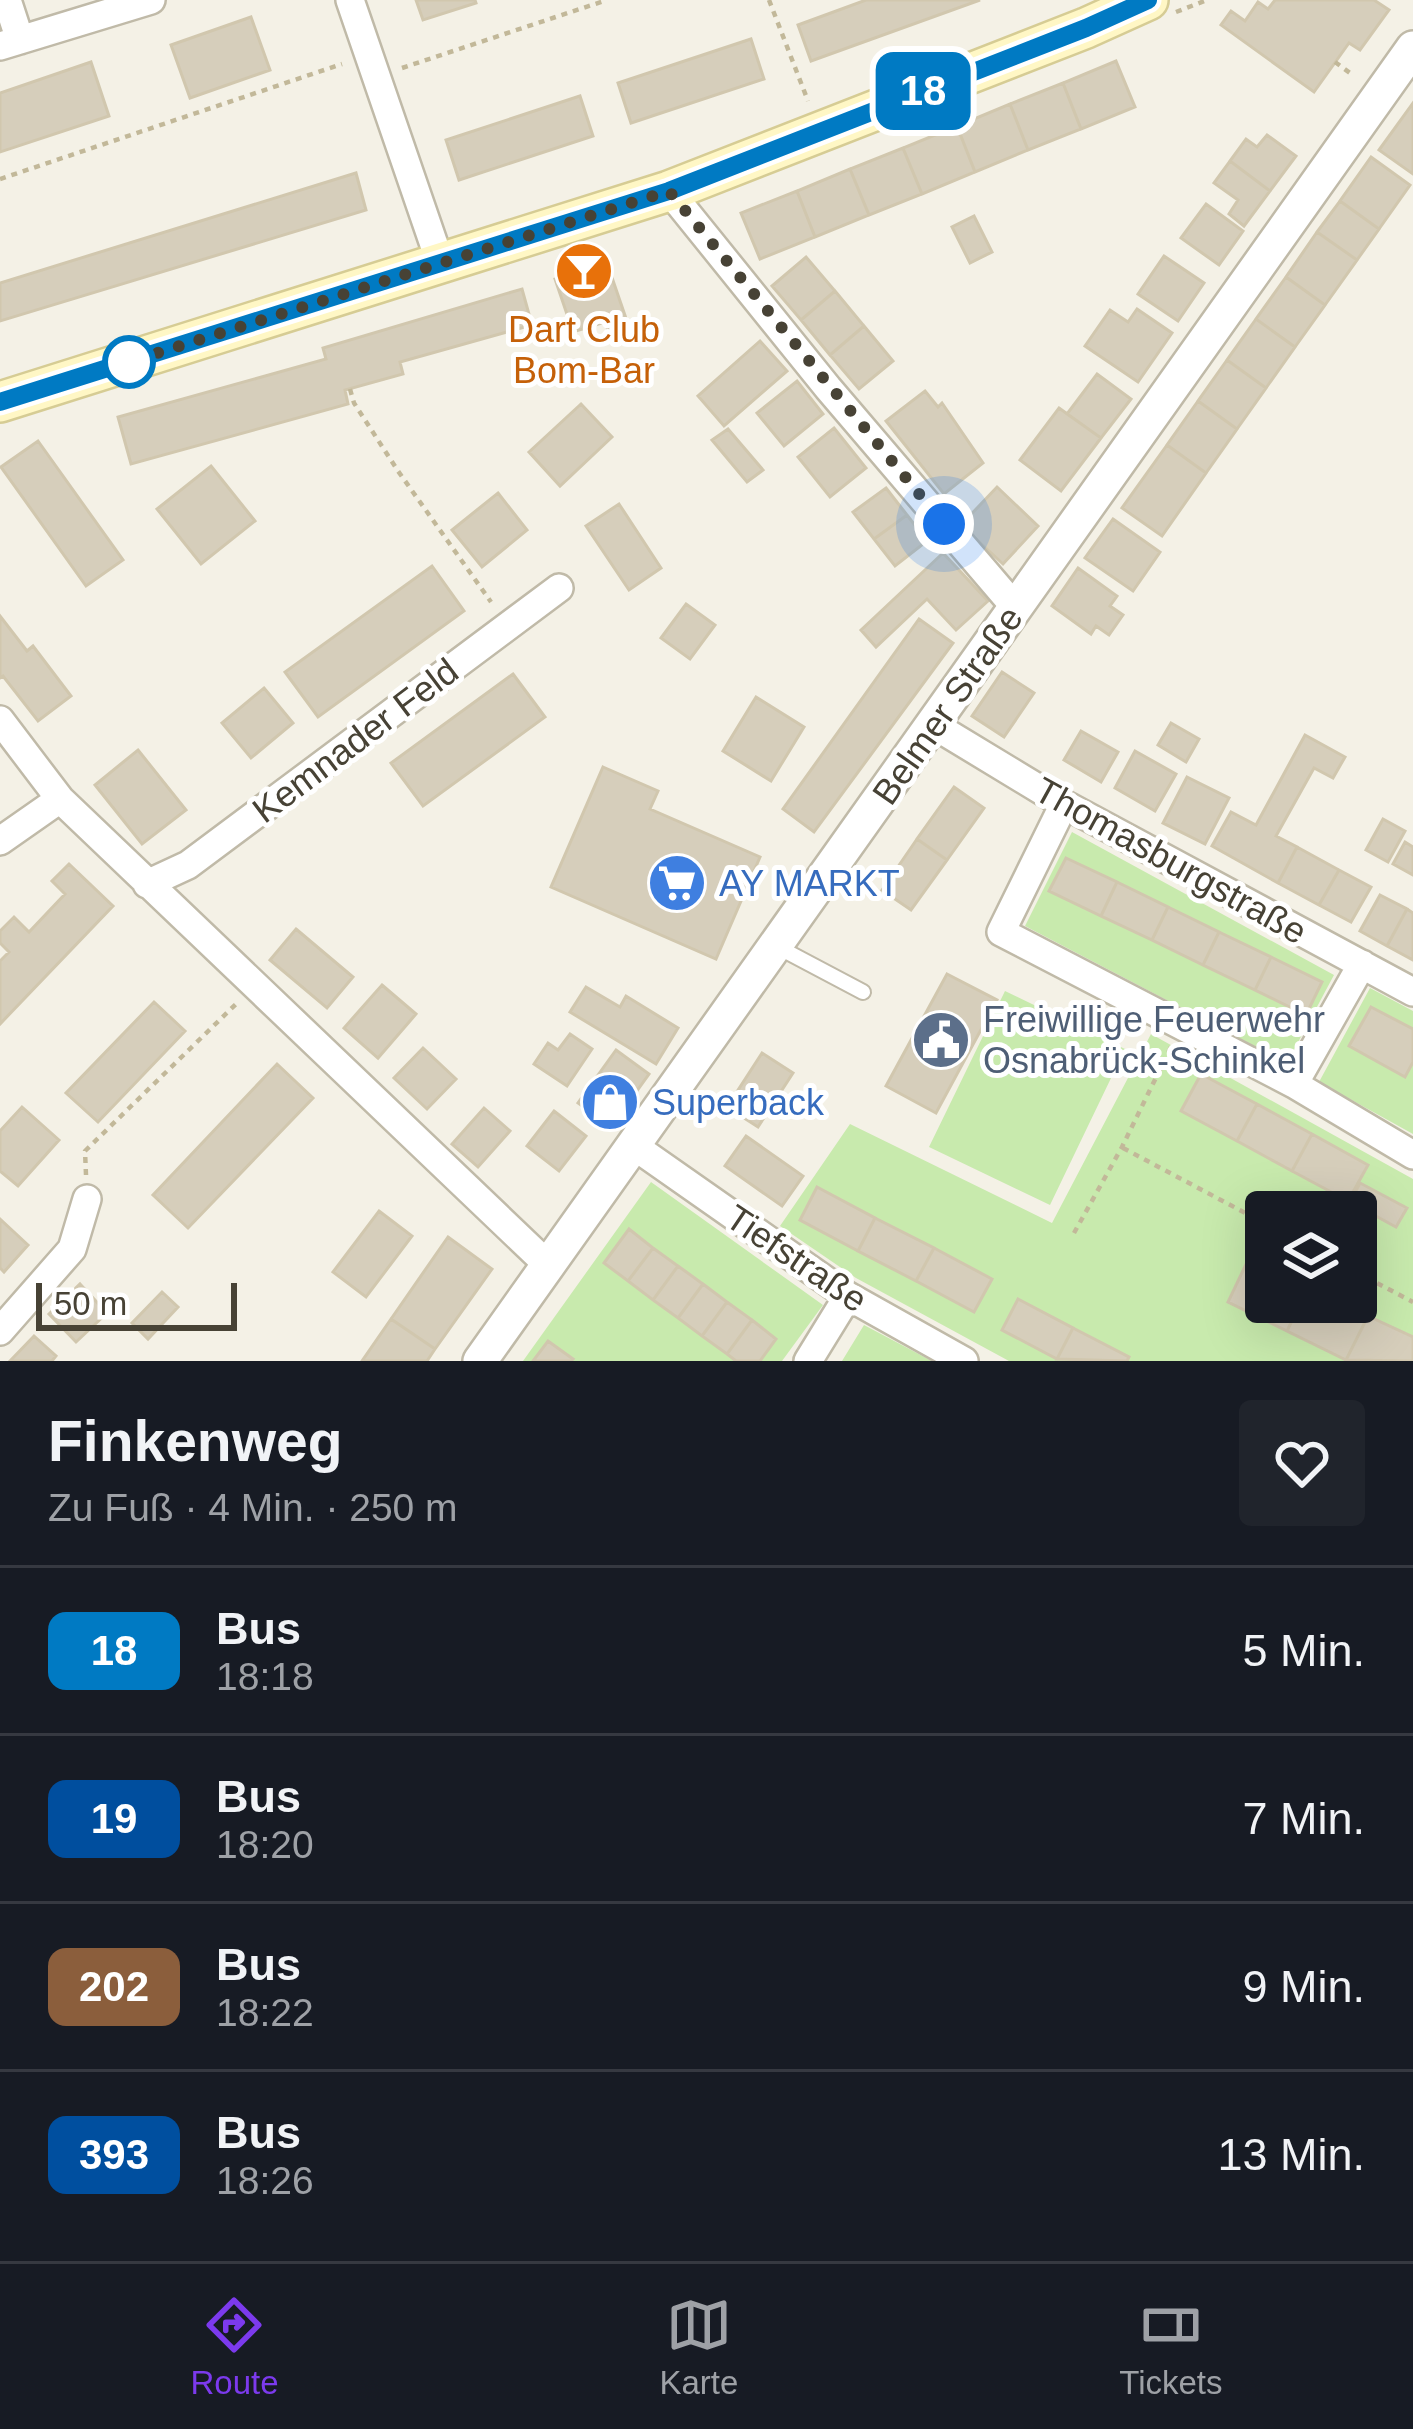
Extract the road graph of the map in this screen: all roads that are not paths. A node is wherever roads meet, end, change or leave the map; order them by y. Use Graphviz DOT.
graph roads {
  1 [pos="7,0"];
  2 [pos="152,0"];
  3 [pos="350,0"];
  4 [pos="1157,8"];
  5 [pos="10,43"];
  6 [pos="1413,48"];
  7 [pos="669,191"];
  8 [pos="440,262"];
  9 [pos="0,402"];
  10 [pos="560,588"];
  11 [pos="1015,607"];
  12 [pos="0,719"];
  13 [pos="932,724"];
  14 [pos="59,800"];
  15 [pos="1064,804"];
  16 [pos="0,841"];
  17 [pos="147,884"];
  18 [pos="776,946"];
  19 [pos="1362,964"];
  20 [pos="863,992"];
  21 [pos="1413,992"];
  22 [pos="1294,1084"];
  23 [pos="634,1146"];
  24 [pos="1413,1155"];
  25 [pos="87,1199"];
  26 [pos="548,1265"];
  27 [pos="848,1296"];
  28 [pos="0,1331"];
  29 [pos="480,1361"];
  30 [pos="808,1361"];
  31 [pos="964,1361"];
  1 -- 5 [label="street"];
  2 -- 5 [label="street"];
  3 -- 8 [label="street"];
  4 -- 7 [label="main road"];
  6 -- 11 [label="street, Belmer Straße"];
  7 -- 8 [label="main road"];
  7 -- 11 [label="street"];
  8 -- 9 [label="main road"];
  10 -- 17 [label="street, Kemnader Feld"];
  11 -- 13 [label="street, Belmer Straße"];
  12 -- 14 [label="street"];
  13 -- 15 [label="street, Thomasburgstraße"];
  13 -- 18 [label="street, Belmer Straße"];
  14 -- 16 [label="street"];
  14 -- 17 [label="street"];
  15 -- 19 [label="street, Thomasburgstraße"];
  15 -- 22 [label="street"];
  17 -- 26 [label="street"];
  18 -- 20 [label="lane"];
  18 -- 23 [label="street, Belmer Straße"];
  19 -- 21 [label="street, Thomasburgstraße"];
  19 -- 22 [label="street"];
  22 -- 24 [label="street"];
  23 -- 26 [label="street, Belmer Straße"];
  23 -- 27 [label="street, Tiefstraße"];
  25 -- 28 [label="street"];
  26 -- 29 [label="street, Belmer Straße"];
  27 -- 30 [label="street"];
  27 -- 31 [label="street, Tiefstraße"];
}
